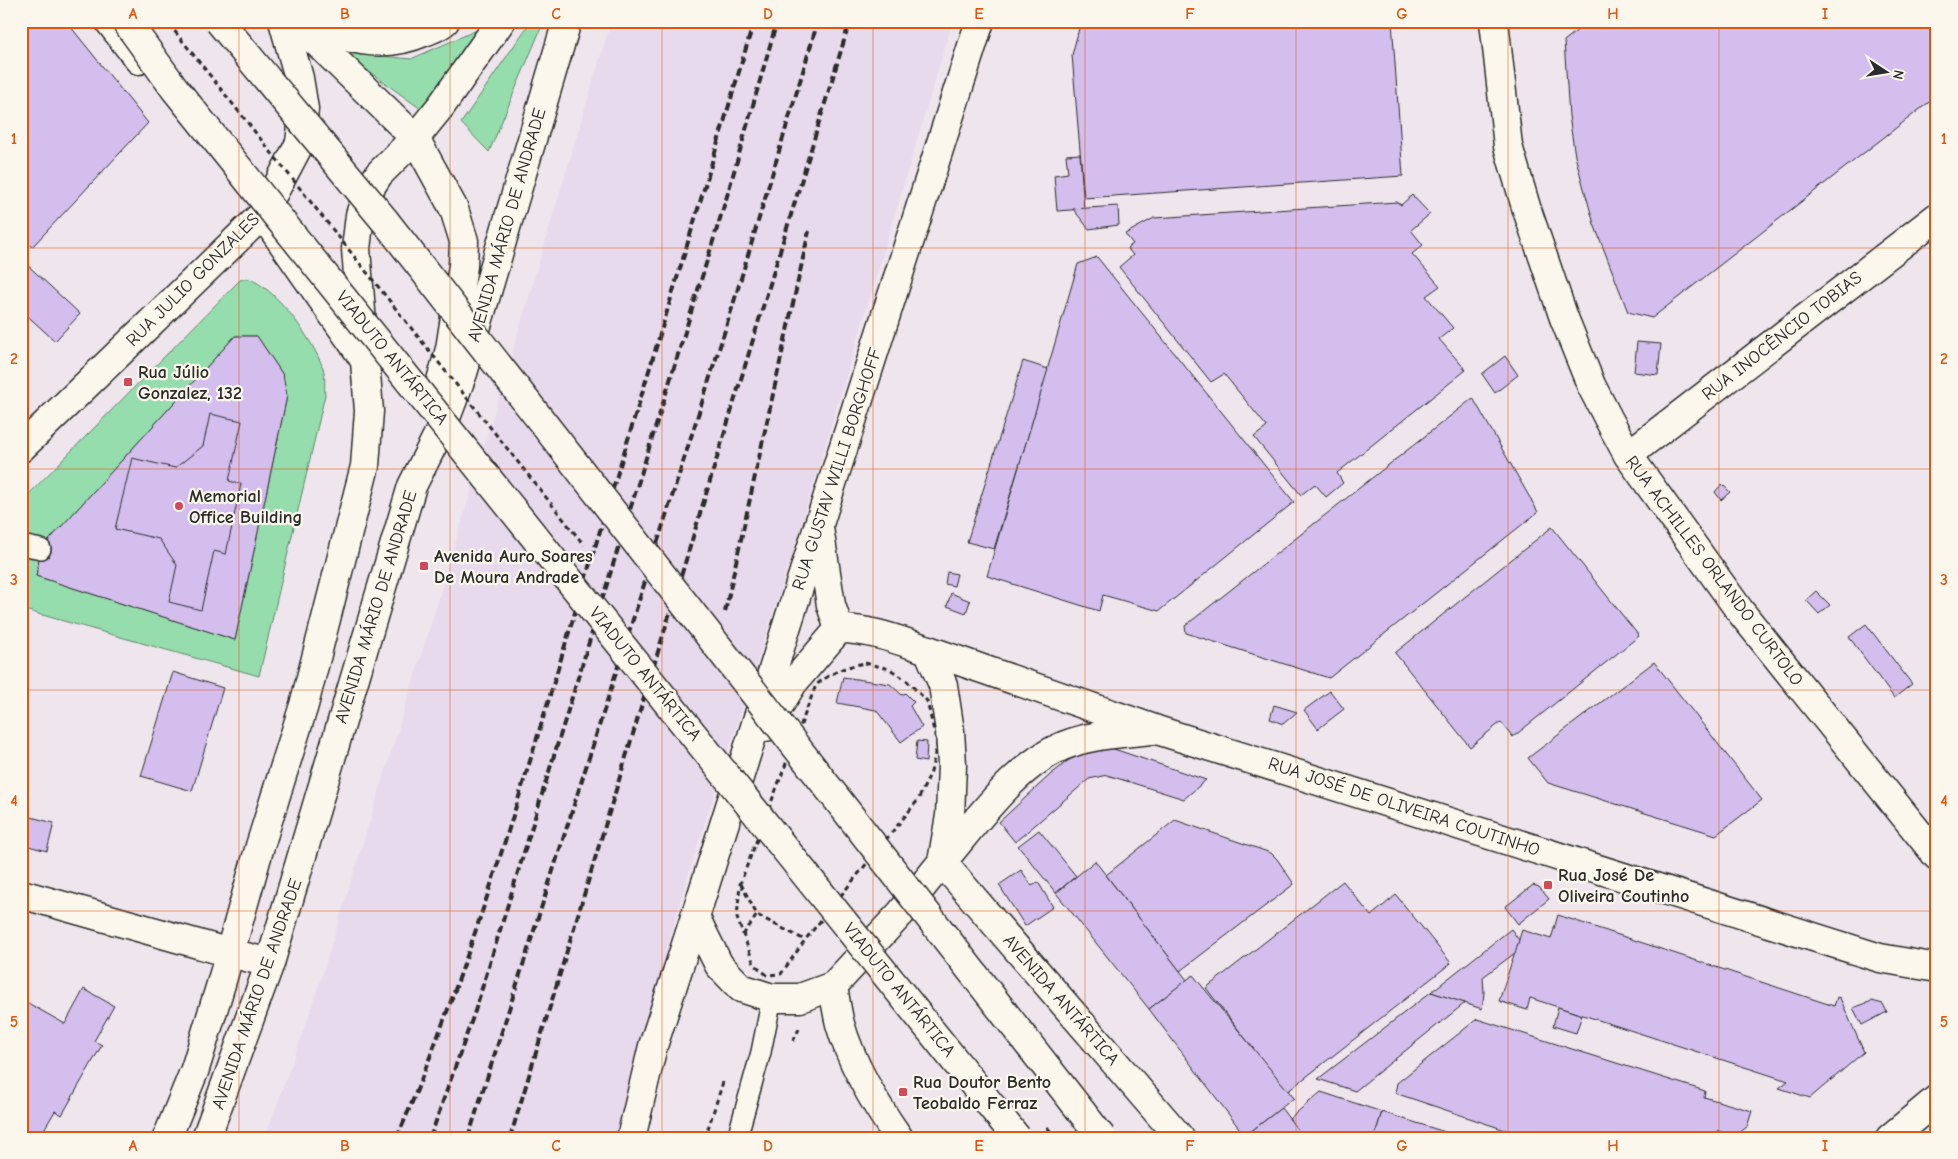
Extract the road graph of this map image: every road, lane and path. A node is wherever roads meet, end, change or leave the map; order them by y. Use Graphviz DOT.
graph roads {
  1 [pos="108,21"];
  2 [pos="126,21"];
  3 [pos="219,21"];
  4 [pos="283,21"];
  5 [pos="295,21"];
  6 [pos="309,21"];
  7 [pos="445,21"];
  8 [pos="501,21"];
  9 [pos="567,21"];
  10 [pos="980,21"];
  11 [pos="1494,21"];
  12 [pos="415,138"];
  13 [pos="262,215"];
  14 [pos="1937,217"];
  15 [pos="364,359"];
  16 [pos="21,448"];
  17 [pos="1628,455"];
  18 [pos="412,486"];
  19 [pos="818,524"];
  20 [pos="21,545"];
  21 [pos="41,549"];
  22 [pos="839,629"];
  23 [pos="928,650"];
  24 [pos="1157,730"];
  25 [pos="748,753"];
  26 [pos="1937,856"];
  27 [pos="942,862"];
  28 [pos="740,884"];
  29 [pos="21,894"];
  30 [pos="695,917"];
  31 [pos="805,940"];
  32 [pos="230,953"];
  33 [pos="1880,958"];
  34 [pos="270,963"];
  35 [pos="1937,968"];
  36 [pos="833,986"];
  37 [pos="1937,988"];
  38 [pos="772,998"];
  39 [pos="725,1078"];
  40 [pos="1932,1100"];
  41 [pos="166,1138"];
  42 [pos="206,1138"];
  43 [pos="631,1138"];
  44 [pos="705,1138"];
  45 [pos="737,1138"];
  46 [pos="900,1138"];
  47 [pos="1017,1138"];
  48 [pos="1102,1138"];
  49 [pos="1180,1138"];
  50 [pos="1890,1138"];
  1 -- 13 [label="street"];
  2 -- 47 [label="street, VIADUTO ANTÁRTICA, bridge"];
  3 -- 48 [label="street, bridge"];
  4 -- 13 [label="street, RUA JULIO GONZALES"];
  5 -- 12 [label="street"];
  6 -- 7 [label="street"];
  8 -- 12 [label="street"];
  9 -- 18 [label="street, AVENIDA MÁRIO DE ANDRADE"];
  10 -- 19 [label="street, RUA GUSTAV WILLI BORGHOFF"];
  11 -- 17 [label="street, RUA ACHILLES ORLANDO CURTOLO"];
  12 -- 15 [label="street"];
  12 -- 18 [label="street"];
  13 -- 15 [label="street"];
  13 -- 16 [label="street, RUA JULIO GONZALES"];
  14 -- 17 [label="street, RUA INOCÊNCIO TOBIAS"];
  15 -- 32 [label="street, AVENIDA MÁRIO DE ANDRADE"];
  17 -- 26 [label="street, RUA ACHILLES ORLANDO CURTOLO"];
  18 -- 34 [label="street, AVENIDA MÁRIO DE ANDRADE"];
  19 -- 22 [label="street"];
  19 -- 25 [label="street, RUA GUSTAV WILLI BORGHOFF"];
  20 -- 21 [label="lane"];
  22 -- 23 [label="street"];
  22 -- 25 [label="street"];
  23 -- 24 [label="street, RUA JOSÉ DE OLIVEIRA COUTINHO"];
  23 -- 27 [label="street"];
  24 -- 27 [label="street, RUA JOSÉ DE OLIVEIRA COUTINHO"];
  24 -- 33 [label="street, RUA JOSÉ DE OLIVEIRA COUTINHO"];
  25 -- 30 [label="street, RUA GUSTAV WILLI BORGHOFF"];
  27 -- 36 [label="street"];
  27 -- 49 [label="street, AVENIDA ANTÁRTICA"];
  28 -- 31 [label="path"];
  29 -- 32 [label="street"];
  30 -- 38 [label="street"];
  30 -- 43 [label="street, RUA GUSTAV WILLI BORGHOFF"];
  32 -- 34 [label="street"];
  32 -- 41 [label="street, AVENIDA MÁRIO DE ANDRADE"];
  33 -- 35 [label="street, RUA JOSÉ DE OLIVEIRA COUTINHO"];
  33 -- 37 [label="street, RUA JOSÉ DE OLIVEIRA COUTINHO"];
  34 -- 42 [label="street, AVENIDA MÁRIO DE ANDRADE"];
  36 -- 38 [label="street"];
  36 -- 46 [label="street"];
  38 -- 45 [label="lane"];
  39 -- 44 [label="path"];
  40 -- 50 [label="street"];
}
